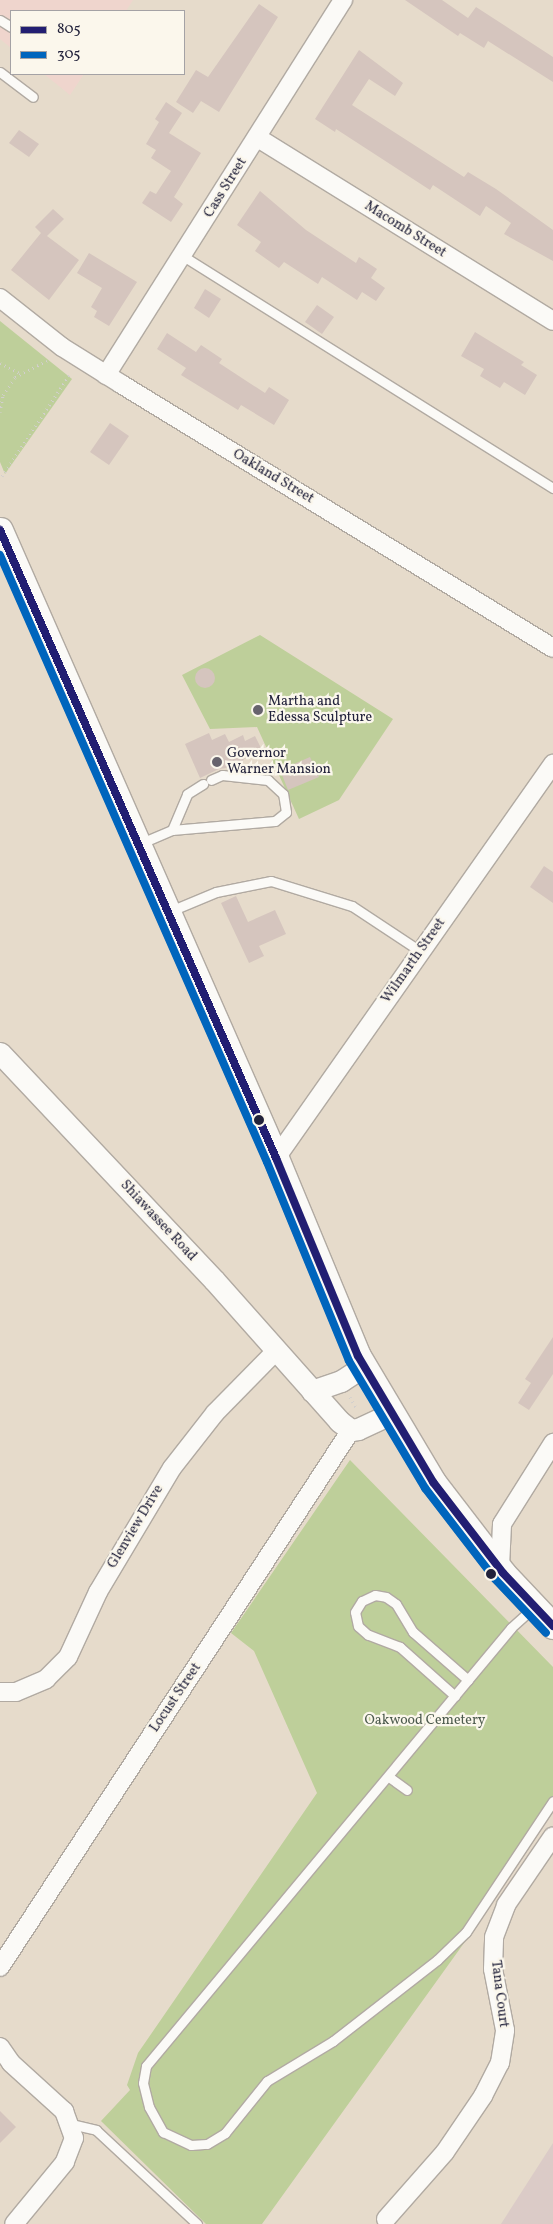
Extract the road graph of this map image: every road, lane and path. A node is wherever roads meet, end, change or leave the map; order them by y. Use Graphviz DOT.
graph roads {
  1 [pos="343,0"];
  2 [pos="0,72"];
  3 [pos="33,97"];
  4 [pos="258,138"];
  5 [pos="183,256"];
  6 [pos="0,298"];
  7 [pos="553,321"];
  8 [pos="47,361"];
  9 [pos="0,363"];
  10 [pos="20,373"];
  11 [pos="70,374"];
  12 [pos="106,375"];
  13 [pos="0,390"];
  14 [pos="3,395"];
  15 [pos="0,412"];
  16 [pos="2,476"];
  17 [pos="553,488"];
  18 [pos="0,530"];
  19 [pos="553,648"];
  20 [pos="553,764"];
  21 [pos="172,830"];
  22 [pos="138,845"];
  23 [pos="168,912"];
  24 [pos="420,951"];
  25 [pos="0,1053"];
  26 [pos="276,1158"];
  27 [pos="276,1351"];
  28 [pos="364,1366"];
  29 [pos="312,1391"];
  30 [pos="349,1394"];
  31 [pos="390,1414"];
  32 [pos="355,1422"];
  33 [pos="553,1443"];
  34 [pos="500,1568"];
  35 [pos="534,1607"];
  36 [pos="553,1626"];
  37 [pos="468,1680"];
  38 [pos="0,1692"];
  39 [pos="455,1696"];
  40 [pos="389,1777"];
  41 [pos="406,1790"];
  42 [pos="553,1801"];
  43 [pos="553,1836"];
  44 [pos="0,1967"];
  45 [pos="0,2047"];
  46 [pos="71,2124"];
  47 [pos="386,2219"];
  48 [pos="14,2224"];
  49 [pos="197,2224"];
  1 -- 4 [label="street, Cass Street"];
  2 -- 3 [label="lane"];
  4 -- 5 [label="street, Cass Street"];
  4 -- 7 [label="street, Macomb Street"];
  5 -- 12 [label="street, Cass Street"];
  5 -- 17 [label="lane"];
  6 -- 12 [label="street, Oakland Street"];
  8 -- 10 [label="path"];
  9 -- 10 [label="path"];
  10 -- 14 [label="path"];
  11 -- 16 [label="path"];
  12 -- 19 [label="street, Oakland Street"];
  13 -- 14 [label="path"];
  14 -- 15 [label="path"];
  18 -- 22 [label="main road"];
  20 -- 24 [label="street, Wilmarth Street"];
  21 -- 21 [label="lane"];
  21 -- 22 [label="lane"];
  22 -- 23 [label="main road"];
  23 -- 24 [label="lane"];
  23 -- 26 [label="main road"];
  24 -- 26 [label="street, Wilmarth Street"];
  25 -- 27 [label="street, Shiawassee Road"];
  26 -- 28 [label="main road"];
  27 -- 29 [label="street, Shiawassee Road"];
  27 -- 38 [label="street, Glenview Drive"];
  28 -- 29 [label="street"];
  28 -- 31 [label="main road"];
  29 -- 32 [label="street, Shiawassee Road"];
  30 -- 32 [label="path"];
  31 -- 32 [label="street"];
  31 -- 34 [label="main road"];
  32 -- 44 [label="street, Locust Street"];
  33 -- 34 [label="street"];
  34 -- 35 [label="main road"];
  35 -- 36 [label="main road"];
  35 -- 37 [label="lane"];
  37 -- 39 [label="lane"];
  37 -- 39 [label="lane"];
  39 -- 40 [label="lane"];
  40 -- 41 [label="lane"];
  40 -- 42 [label="lane"];
  43 -- 47 [label="street, Tana Court"];
  45 -- 46 [label="street"];
  46 -- 48 [label="street"];
  46 -- 49 [label="lane"];
}
